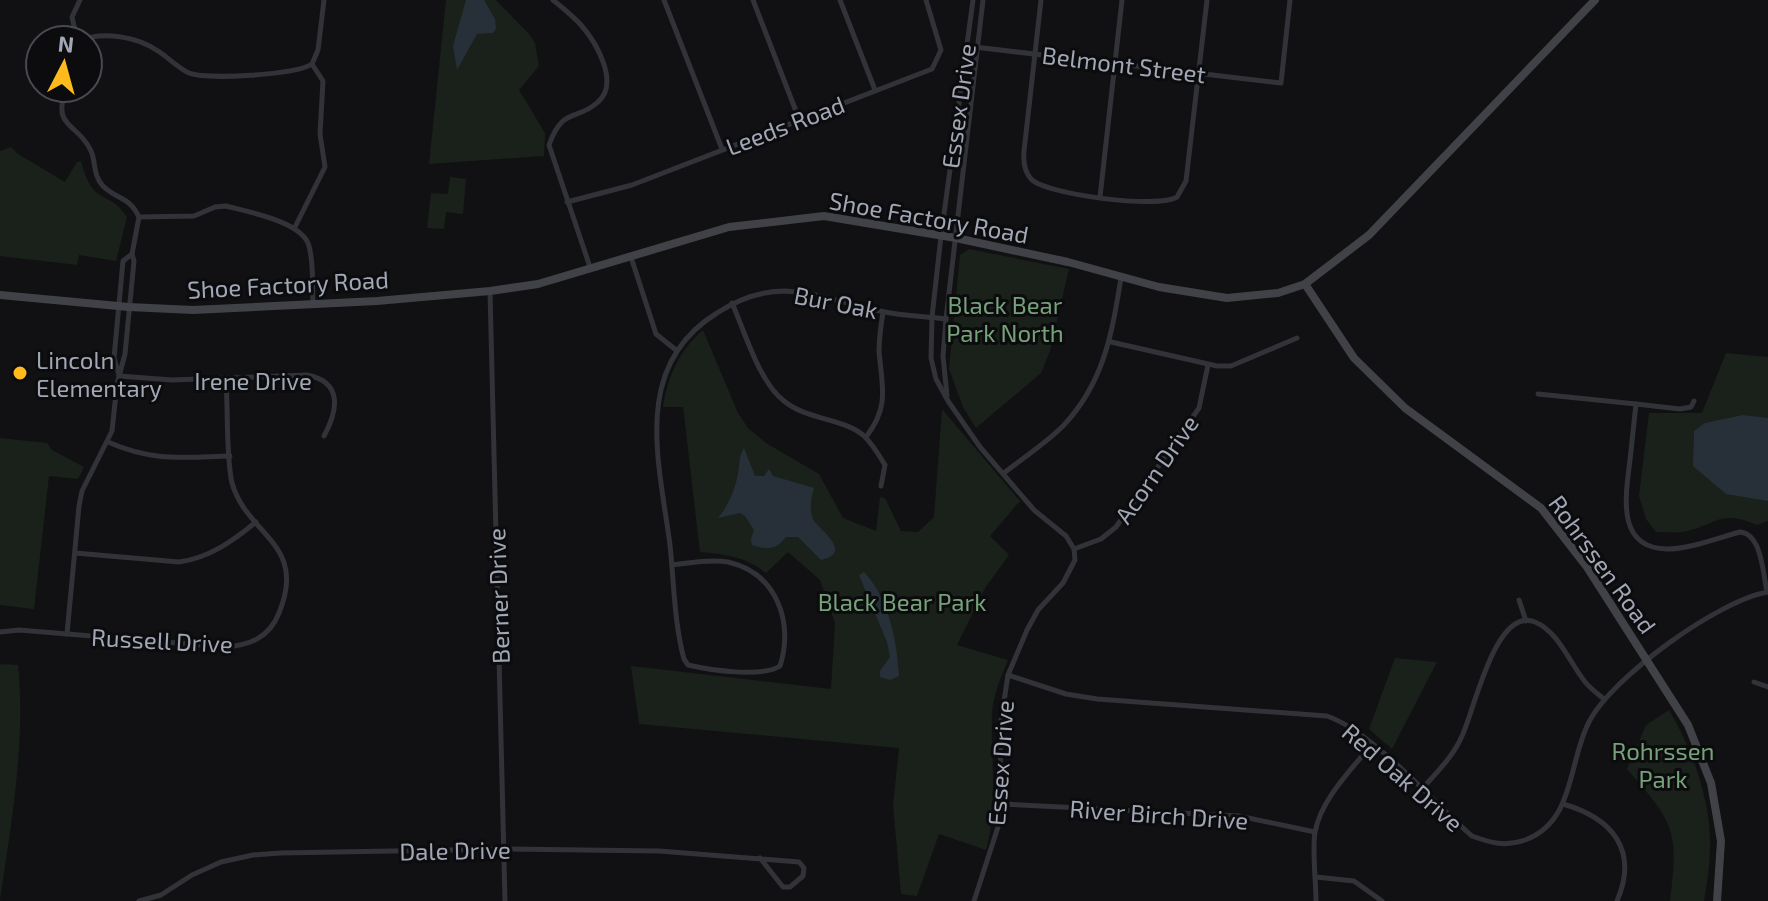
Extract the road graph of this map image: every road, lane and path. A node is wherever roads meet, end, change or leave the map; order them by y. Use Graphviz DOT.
graph roads {
  1 [pos="80,0"];
  2 [pos="324,0"];
  3 [pos="553,0"];
  4 [pos="664,0"];
  5 [pos="753,0"];
  6 [pos="840,0"];
  7 [pos="926,0"];
  8 [pos="973,0"];
  9 [pos="983,0"];
  10 [pos="1041,0"];
  11 [pos="1122,0"];
  12 [pos="1207,0"];
  13 [pos="1290,0"];
  14 [pos="1595,0"];
  15 [pos="74,24"];
  16 [pos="104,36"];
  17 [pos="966,46"];
  18 [pos="977,47"];
  19 [pos="1035,54"];
  20 [pos="1115,63"];
  21 [pos="312,64"];
  22 [pos="1199,73"];
  23 [pos="875,90"];
  24 [pos="62,104"];
  25 [pos="799,119"];
  26 [pos="722,149"];
  27 [pos="1100,197"];
  28 [pos="567,202"];
  29 [pos="139,217"];
  30 [pos="295,227"];
  31 [pos="941,236"];
  32 [pos="956,238"];
  33 [pos="132,254"];
  34 [pos="630,256"];
  35 [pos="590,267"];
  36 [pos="1121,277"];
  37 [pos="1305,284"];
  38 [pos="490,291"];
  39 [pos="0,295"];
  40 [pos="732,303"];
  41 [pos="313,304"];
  42 [pos="119,306"];
  43 [pos="129,307"];
  44 [pos="883,312"];
  45 [pos="932,317"];
  46 [pos="946,319"];
  47 [pos="1297,338"];
  48 [pos="1111,342"];
  49 [pos="676,350"];
  50 [pos="1208,365"];
  51 [pos="119,376"];
  52 [pos="226,379"];
  53 [pos="1538,394"];
  54 [pos="948,401"];
  55 [pos="1694,401"];
  56 [pos="1636,404"];
  57 [pos="324,436"];
  58 [pos="866,437"];
  59 [pos="108,442"];
  60 [pos="230,456"];
  61 [pos="1004,473"];
  62 [pos="881,486"];
  63 [pos="256,522"];
  64 [pos="1074,549"];
  65 [pos="75,553"];
  66 [pos="672,565"];
  67 [pos="1768,592"];
  68 [pos="1519,600"];
  69 [pos="1526,621"];
  70 [pos="0,632"];
  71 [pos="67,634"];
  72 [pos="1646,658"];
  73 [pos="1008,675"];
  74 [pos="1754,682"];
  75 [pos="1768,687"];
  76 [pos="1604,699"];
  77 [pos="1372,744"];
  78 [pos="1421,790"];
  79 [pos="1001,804"];
  80 [pos="1563,804"];
  81 [pos="1315,832"];
  82 [pos="503,849"];
  83 [pos="760,858"];
  84 [pos="1316,877"];
  85 [pos="159,898"];
  86 [pos="976,900"];
  87 [pos="139,901"];
  88 [pos="505,901"];
  89 [pos="1316,901"];
  90 [pos="1382,901"];
  91 [pos="1617,901"];
  92 [pos="1717,901"];
  1 -- 15 [label="street"];
  2 -- 21 [label="street"];
  3 -- 28 [label="street"];
  4 -- 26 [label="street"];
  5 -- 25 [label="street"];
  6 -- 23 [label="street"];
  7 -- 23 [label="street, Leeds Road"];
  8 -- 17 [label="street, Essex Drive"];
  9 -- 18 [label="street, Essex Drive"];
  10 -- 19 [label="street"];
  11 -- 20 [label="street"];
  12 -- 22 [label="street"];
  13 -- 22 [label="street, Belmont Street"];
  14 -- 37 [label="street, Shoe Factory Road"];
  16 -- 21 [label="street"];
  17 -- 18 [label="street, Belmont Street"];
  17 -- 31 [label="street, Essex Drive"];
  18 -- 19 [label="street, Belmont Street"];
  18 -- 32 [label="street, Essex Drive"];
  19 -- 20 [label="street, Belmont Street"];
  19 -- 27 [label="street"];
  20 -- 22 [label="street, Belmont Street"];
  20 -- 27 [label="street"];
  21 -- 30 [label="street"];
  22 -- 27 [label="street"];
  23 -- 25 [label="street, Leeds Road"];
  24 -- 29 [label="street"];
  25 -- 26 [label="street, Leeds Road"];
  26 -- 28 [label="street, Leeds Road"];
  28 -- 35 [label="street"];
  29 -- 30 [label="street"];
  29 -- 33 [label="street"];
  30 -- 41 [label="street"];
  31 -- 32 [label="street, Shoe Factory Road"];
  31 -- 34 [label="street, Shoe Factory Road"];
  31 -- 45 [label="street, Essex Drive"];
  32 -- 36 [label="street, Shoe Factory Road"];
  32 -- 46 [label="street, Essex Drive"];
  33 -- 42 [label="street"];
  33 -- 43 [label="street"];
  34 -- 35 [label="street, Shoe Factory Road"];
  34 -- 49 [label="street"];
  35 -- 38 [label="street, Shoe Factory Road"];
  36 -- 37 [label="street, Shoe Factory Road"];
  36 -- 48 [label="street"];
  37 -- 72 [label="street, Rohrssen Road"];
  38 -- 41 [label="street, Shoe Factory Road"];
  38 -- 82 [label="street, Berner Drive"];
  39 -- 42 [label="street, Shoe Factory Road"];
  40 -- 44 [label="street, Bur Oak"];
  40 -- 49 [label="street, Bur Oak"];
  40 -- 58 [label="street"];
  41 -- 43 [label="street, Shoe Factory Road"];
  42 -- 43 [label="street, Shoe Factory Road"];
  42 -- 51 [label="street"];
  43 -- 51 [label="street"];
  44 -- 45 [label="street, Bur Oak"];
  44 -- 58 [label="street"];
  45 -- 46 [label="street, Bur Oak"];
  45 -- 54 [label="street, Essex Drive"];
  46 -- 54 [label="street, Essex Drive"];
  47 -- 50 [label="street"];
  48 -- 50 [label="street"];
  48 -- 61 [label="street"];
  49 -- 66 [label="street, Bur Oak"];
  50 -- 64 [label="street, Acorn Drive"];
  51 -- 52 [label="street, Irene Drive"];
  51 -- 59 [label="street"];
  52 -- 57 [label="street, Irene Drive"];
  52 -- 60 [label="street, Russell Drive"];
  53 -- 56 [label="street"];
  54 -- 61 [label="street, Essex Drive"];
  55 -- 56 [label="street"];
  56 -- 67 [label="street"];
  58 -- 62 [label="street"];
  59 -- 60 [label="street"];
  59 -- 65 [label="street"];
  60 -- 63 [label="street, Russell Drive"];
  61 -- 64 [label="street, Essex Drive"];
  63 -- 65 [label="street"];
  63 -- 71 [label="street, Russell Drive"];
  64 -- 73 [label="street, Essex Drive"];
  65 -- 71 [label="street"];
  66 -- 66 [label="street, Bur Oak"];
  67 -- 72 [label="street, Red Oak Drive"];
  68 -- 69 [label="street"];
  69 -- 76 [label="street"];
  69 -- 78 [label="street"];
  70 -- 71 [label="street, Russell Drive"];
  72 -- 76 [label="street, Red Oak Drive"];
  72 -- 92 [label="street, Rohrssen Road"];
  73 -- 77 [label="street, Red Oak Drive"];
  73 -- 79 [label="street, Essex Drive"];
  74 -- 75 [label="street"];
  76 -- 80 [label="street, Red Oak Drive"];
  77 -- 78 [label="street, Red Oak Drive"];
  77 -- 81 [label="street"];
  78 -- 80 [label="street, Red Oak Drive"];
  79 -- 81 [label="street, River Birch Drive"];
  79 -- 86 [label="street, Essex Drive"];
  80 -- 91 [label="street"];
  81 -- 84 [label="street"];
  82 -- 83 [label="street, Dale Drive"];
  82 -- 85 [label="street, Dale Drive"];
  82 -- 88 [label="street, Berner Drive"];
  83 -- 83 [label="street, Dale Drive"];
  84 -- 89 [label="street"];
  84 -- 90 [label="street"];
  85 -- 87 [label="street, Dale Drive"];
}
